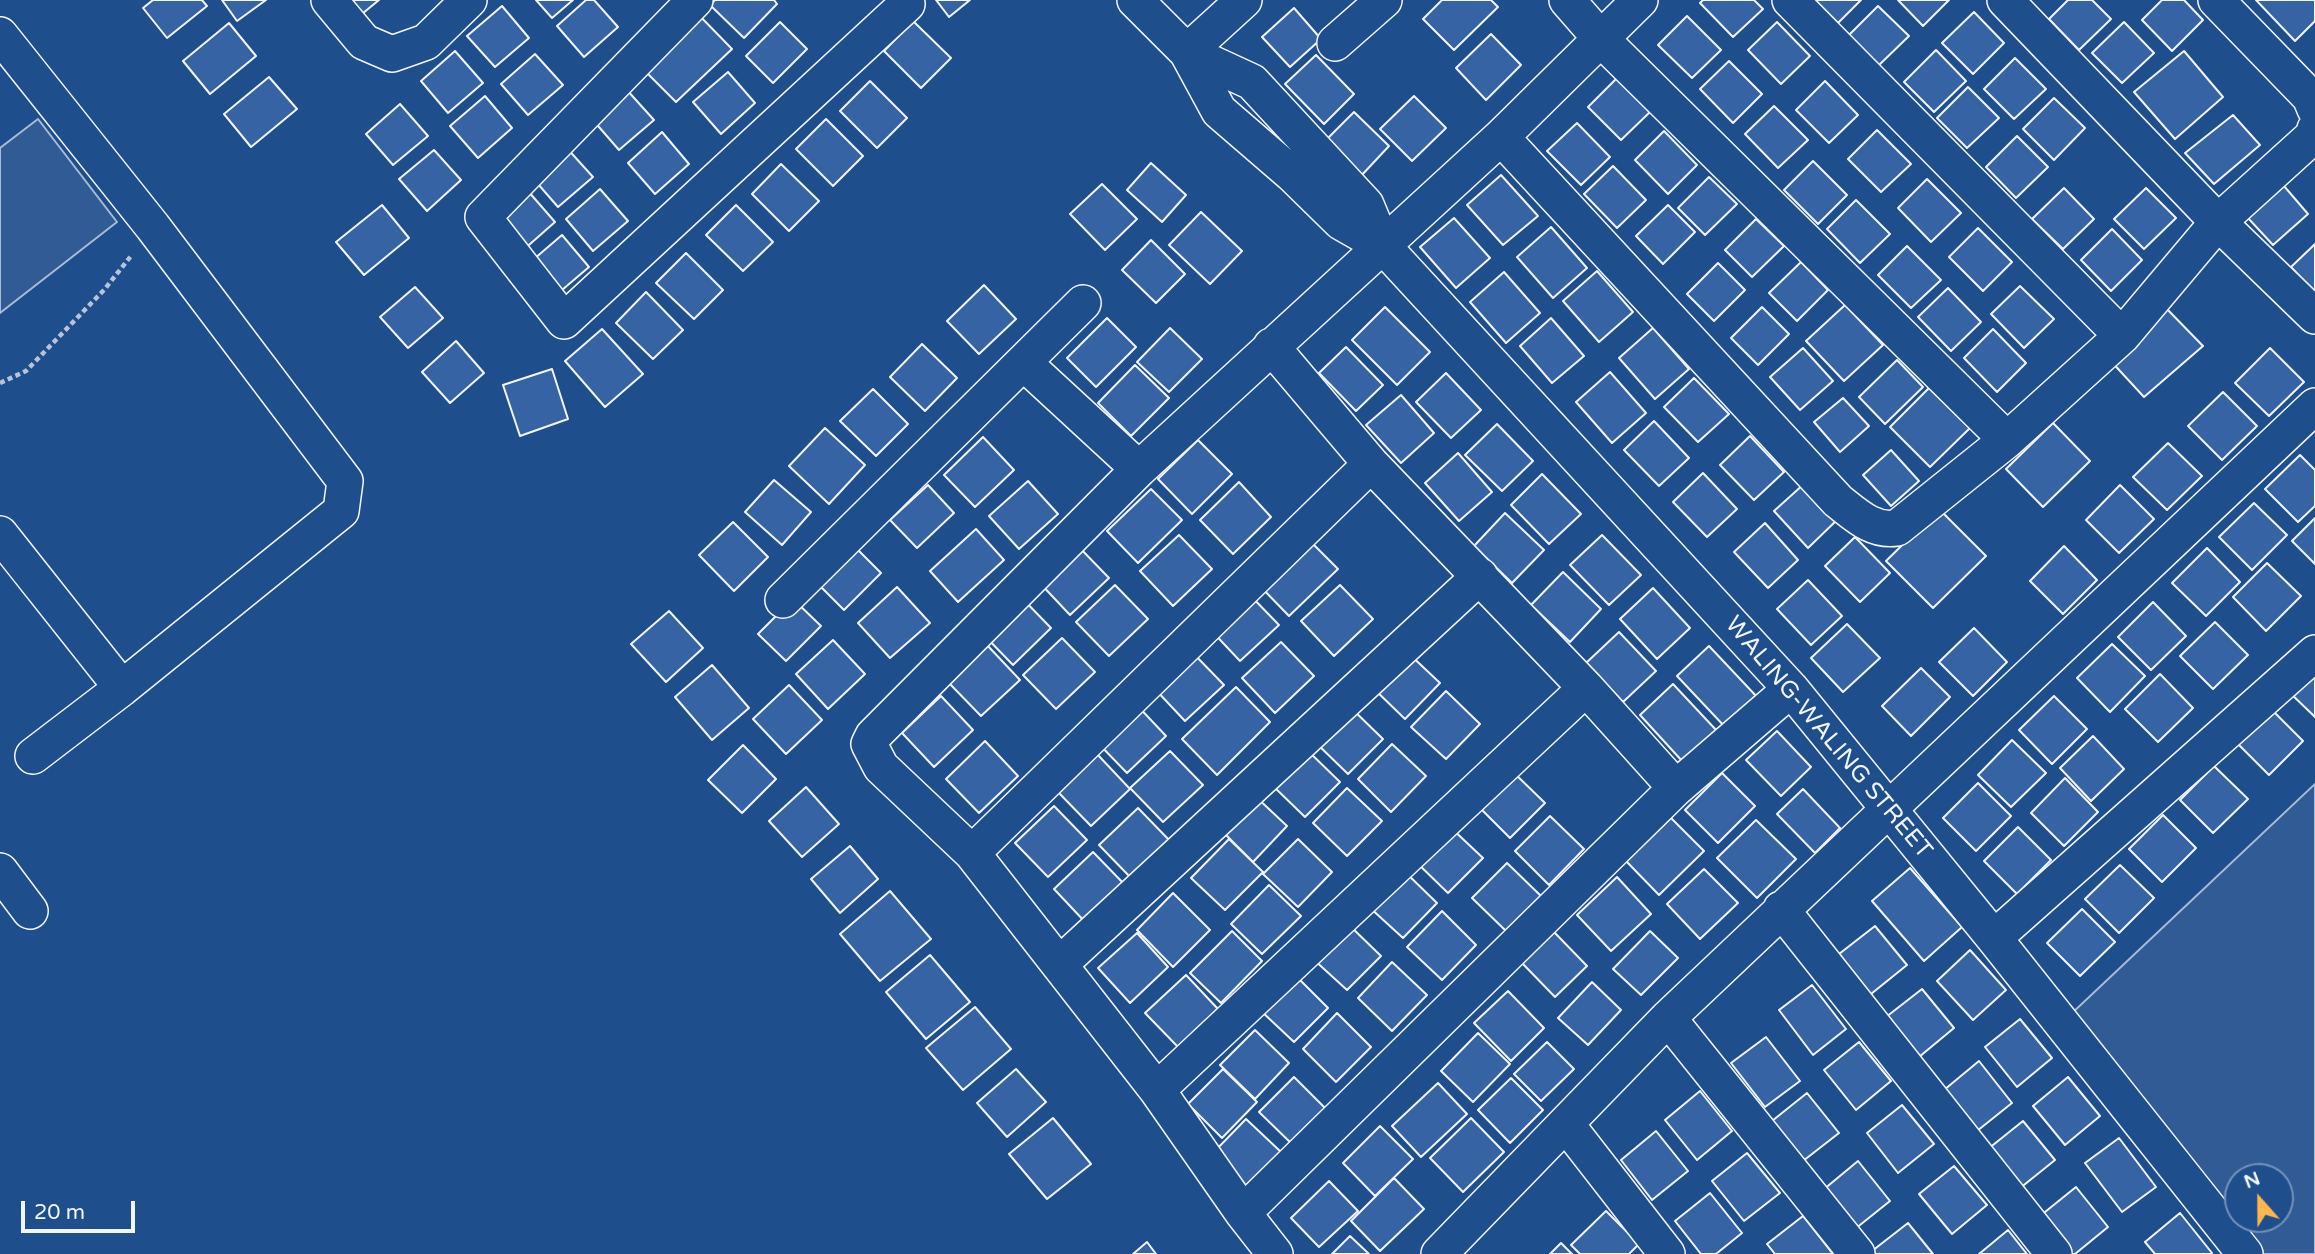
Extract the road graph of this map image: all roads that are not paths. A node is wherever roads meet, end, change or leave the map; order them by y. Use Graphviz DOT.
graph roads {
  1 [pos="329,0"];
  2 [pos="468,0"];
  3 [pos="695,0"];
  4 [pos="904,0"];
  5 [pos="1135,0"];
  6 [pos="1244,0"];
  7 [pos="1384,0"];
  8 [pos="1567,0"];
  9 [pos="1640,0"];
  10 [pos="1790,0"];
  11 [pos="2005,0"];
  12 [pos="2216,0"];
  13 [pos="0,35"];
  14 [pos="1601,39"];
  15 [pos="1335,43"];
  16 [pos="1187,52"];
  17 [pos="2315,109"];
  18 [pos="2315,130"];
  19 [pos="1501,137"];
  20 [pos="2218,222"];
  21 [pos="1383,246"];
  22 [pos="1083,303"];
  23 [pos="2315,316"];
  24 [pos="2122,336"];
  25 [pos="1271,346"];
  26 [pos="1024,363"];
  27 [pos="2315,406"];
  28 [pos="2007,440"];
  29 [pos="1371,464"];
  30 [pos="1139,469"];
  31 [pos="0,534"];
  32 [pos="1480,576"];
  33 [pos="783,600"];
  34 [pos="2315,653"];
  35 [pos="122,688"];
  36 [pos="1586,688"];
  37 [pos="1791,689"];
  38 [pos="33,756"];
  39 [pos="1676,788"];
  40 [pos="1888,808"];
  41 [pos="972,853"];
  42 [pos="0,871"];
  43 [pos="1781,909"];
  44 [pos="30,911"];
  45 [pos="1994,937"];
  46 [pos="1060,964"];
  47 [pos="1668,1018"];
  48 [pos="1157,1090"];
  49 [pos="1566,1124"];
  50 [pos="1243,1213"];
  51 [pos="1457,1248"];
  52 [pos="1275,1254"];
  53 [pos="1667,1254"];
  54 [pos="1857,1254"];
  55 [pos="2054,1254"];
  56 [pos="2245,1254"];
  1 -- 2 [label="street"];
  3 -- 4 [label="street"];
  5 -- 16 [label="street"];
  6 -- 16 [label="street"];
  7 -- 15 [label="street"];
  8 -- 14 [label="street"];
  9 -- 14 [label="street"];
  10 -- 24 [label="street"];
  11 -- 20 [label="street"];
  12 -- 17 [label="street"];
  13 -- 35 [label="street"];
  14 -- 19 [label="street"];
  14 -- 28 [label="street"];
  16 -- 21 [label="street, WALING-WALING STREET"];
  16 -- 21 [label="street, WALING-WALING STREET"];
  18 -- 20 [label="street"];
  19 -- 21 [label="street"];
  19 -- 28 [label="street"];
  20 -- 23 [label="street"];
  20 -- 24 [label="street"];
  21 -- 25 [label="street"];
  21 -- 37 [label="street, WALING-WALING STREET"];
  22 -- 26 [label="street"];
  24 -- 28 [label="street"];
  25 -- 29 [label="street"];
  25 -- 30 [label="street"];
  26 -- 30 [label="street"];
  26 -- 33 [label="street"];
  27 -- 40 [label="street"];
  29 -- 32 [label="street"];
  29 -- 41 [label="street"];
  30 -- 41 [label="street"];
  31 -- 35 [label="street"];
  32 -- 36 [label="street"];
  32 -- 46 [label="street"];
  34 -- 45 [label="street"];
  35 -- 38 [label="street"];
  36 -- 39 [label="street"];
  36 -- 48 [label="street"];
  37 -- 39 [label="street"];
  37 -- 40 [label="street, WALING-WALING STREET"];
  39 -- 50 [label="street"];
  40 -- 43 [label="street"];
  40 -- 45 [label="street, WALING-WALING STREET"];
  41 -- 46 [label="street"];
  42 -- 44 [label="street"];
  43 -- 47 [label="street"];
  43 -- 55 [label="street"];
  45 -- 56 [label="street, WALING-WALING STREET"];
  46 -- 48 [label="street"];
  47 -- 49 [label="street"];
  47 -- 54 [label="street"];
  48 -- 50 [label="street"];
  49 -- 51 [label="street"];
  49 -- 53 [label="street"];
  50 -- 52 [label="street"];
}
